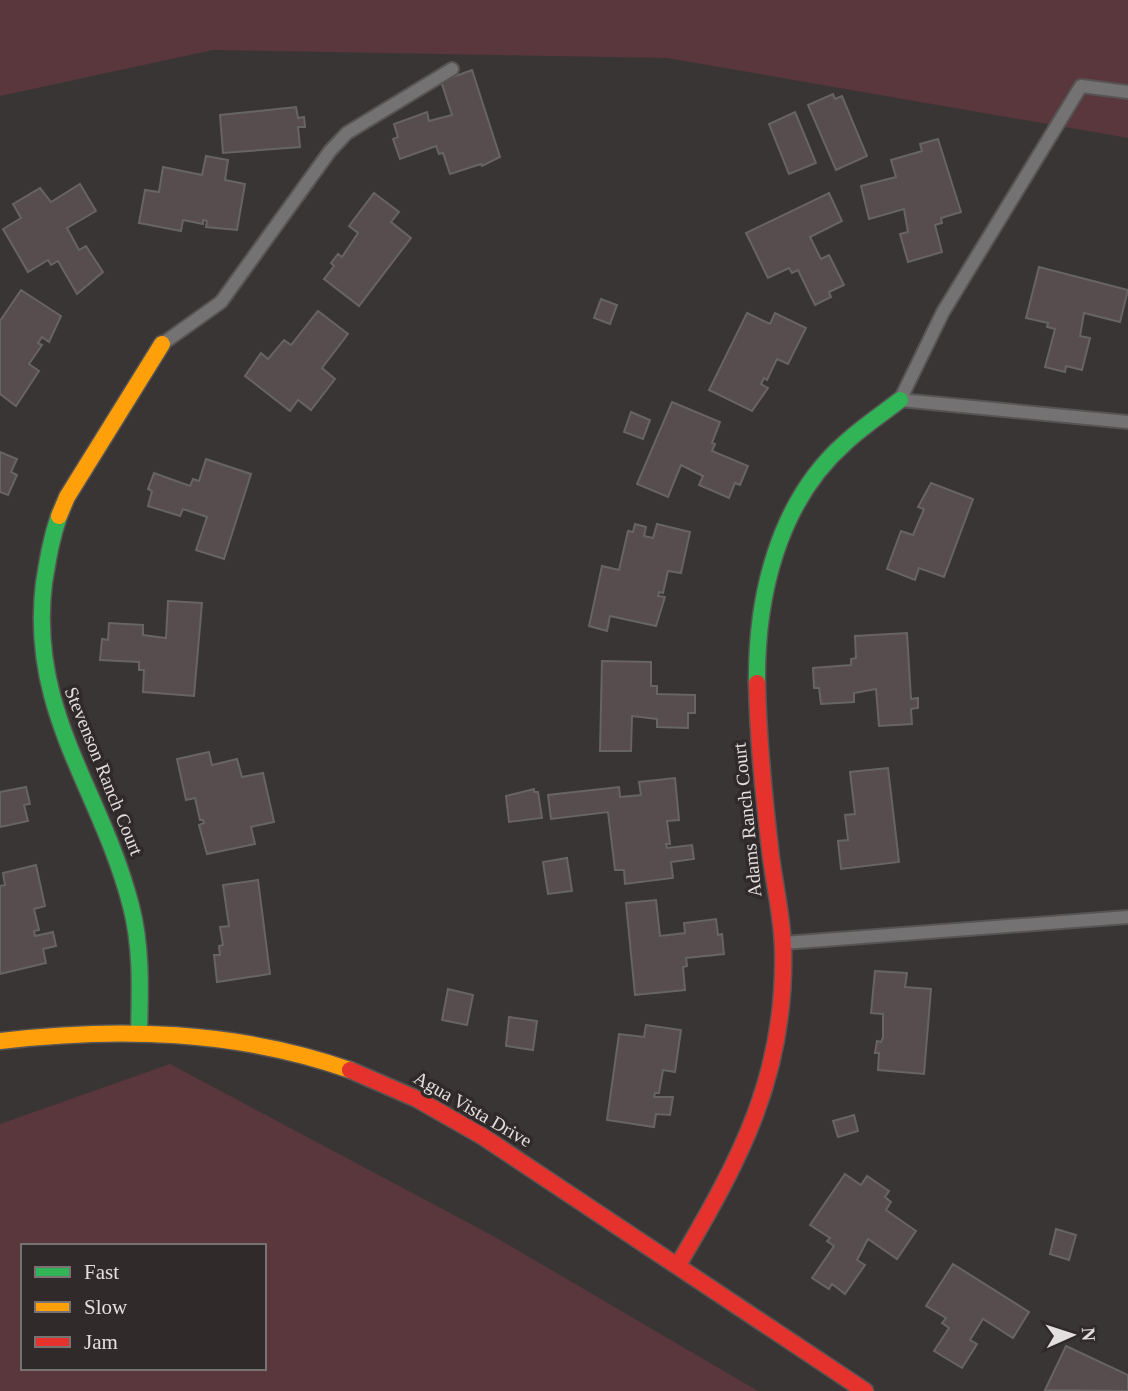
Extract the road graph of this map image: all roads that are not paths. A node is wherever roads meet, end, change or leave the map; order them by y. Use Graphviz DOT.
graph roads {
  1 [pos="452,69"];
  2 [pos="1128,92"];
  3 [pos="162,344"];
  4 [pos="900,400"];
  5 [pos="1128,422"];
  6 [pos="1128,917"];
  7 [pos="784,943"];
  8 [pos="139,1032"];
  9 [pos="0,1041"];
  10 [pos="678,1265"];
  11 [pos="865,1391"];
  1 -- 3 [label="lane"];
  2 -- 4 [label="lane"];
  3 -- 8 [label="street, Stevenson Ranch Court"];
  4 -- 5 [label="lane"];
  4 -- 7 [label="street, Adams Ranch Court"];
  6 -- 7 [label="lane"];
  7 -- 10 [label="street, Adams Ranch Court"];
  8 -- 9 [label="street, Agua Vista Drive"];
  8 -- 10 [label="street, Agua Vista Drive"];
  10 -- 11 [label="street, Agua Vista Drive"];
}
